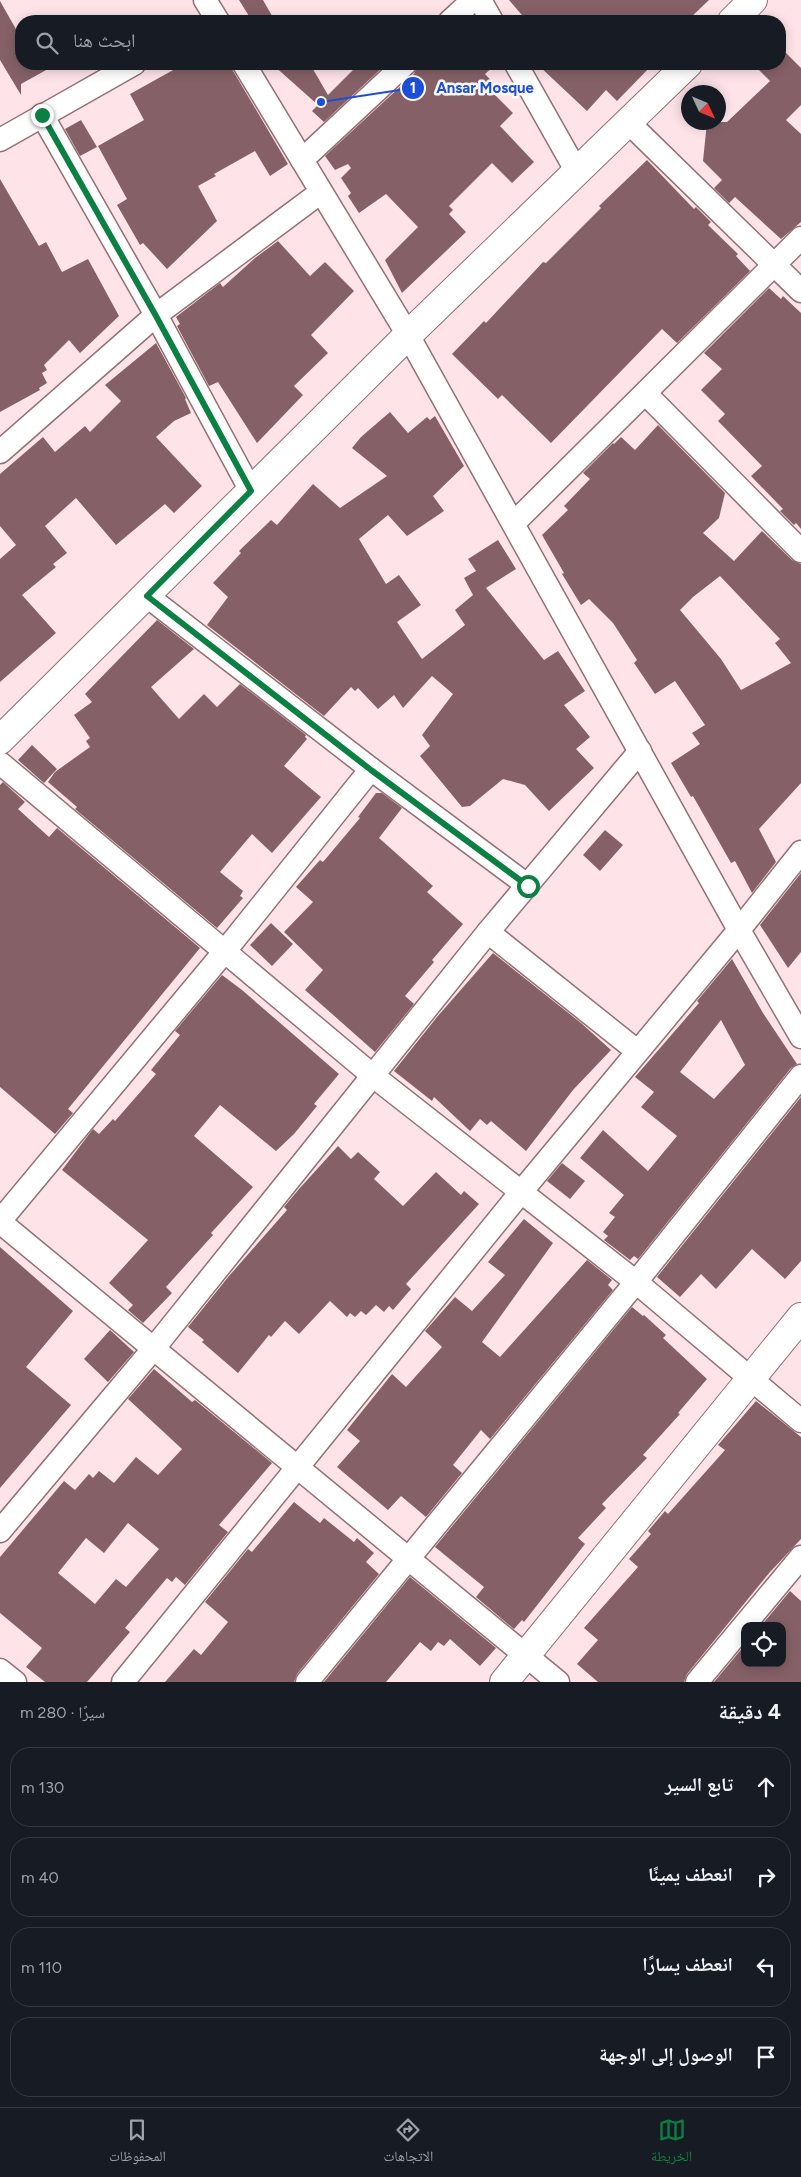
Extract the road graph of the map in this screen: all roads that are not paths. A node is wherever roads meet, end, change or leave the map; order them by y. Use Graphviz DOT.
graph roads {
  1 [pos="473,0"];
  2 [pos="480,0"];
  3 [pos="457,15"];
  4 [pos="489,15"];
  5 [pos="123,70"];
  6 [pos="248,70"];
  7 [pos="399,70"];
  8 [pos="519,70"];
  9 [pos="682,70"];
  10 [pos="42,115"];
  11 [pos="628,122"];
  12 [pos="0,140"];
  13 [pos="302,160"];
  14 [pos="577,172"];
  15 [pos="321,192"];
  16 [pos="801,238"];
  17 [pos="775,264"];
  18 [pos="801,291"];
  19 [pos="156,316"];
  20 [pos="408,335"];
  21 [pos="646,394"];
  22 [pos="0,452"];
  23 [pos="251,491"];
  24 [pos="514,523"];
  25 [pos="801,552"];
  26 [pos="147,596"];
  27 [pos="0,740"];
  28 [pos="640,751"];
  29 [pos="0,763"];
  30 [pos="371,770"];
  31 [pos="801,852"];
  32 [pos="528,886"];
  33 [pos="739,930"];
  34 [pos="488,932"];
  35 [pos="225,951"];
  36 [pos="801,1037"];
  37 [pos="637,1051"];
  38 [pos="372,1075"];
  39 [pos="801,1076"];
  40 [pos="521,1192"];
  41 [pos="0,1221"];
  42 [pos="636,1282"];
  43 [pos="801,1317"];
  44 [pos="154,1348"];
  45 [pos="751,1378"];
  46 [pos="801,1422"];
  47 [pos="297,1467"];
  48 [pos="0,1530"];
  49 [pos="801,1557"];
  50 [pos="410,1560"];
  51 [pos="526,1656"];
  52 [pos="0,1670"];
  53 [pos="15,1682"];
  54 [pos="123,1682"];
  55 [pos="307,1682"];
  56 [pos="504,1682"];
  57 [pos="558,1682"];
  58 [pos="697,1682"];
  1 -- 3 [label="street"];
  2 -- 4 [label="street"];
  5 -- 10 [label="street"];
  6 -- 13 [label="street"];
  7 -- 13 [label="street"];
  8 -- 14 [label="street"];
  9 -- 11 [label="street"];
  10 -- 12 [label="street"];
  10 -- 19 [label="street"];
  11 -- 14 [label="street"];
  11 -- 17 [label="street"];
  13 -- 15 [label="street"];
  14 -- 20 [label="street"];
  15 -- 19 [label="street"];
  15 -- 20 [label="street"];
  16 -- 17 [label="street"];
  17 -- 18 [label="street"];
  17 -- 21 [label="street"];
  19 -- 22 [label="street"];
  19 -- 23 [label="street"];
  20 -- 23 [label="street"];
  20 -- 24 [label="street"];
  21 -- 24 [label="street"];
  21 -- 25 [label="street"];
  23 -- 26 [label="street"];
  24 -- 28 [label="street"];
  26 -- 27 [label="street"];
  26 -- 30 [label="street"];
  28 -- 32 [label="street"];
  28 -- 33 [label="street"];
  29 -- 35 [label="street"];
  30 -- 32 [label="street"];
  30 -- 35 [label="street"];
  31 -- 33 [label="street"];
  32 -- 34 [label="street"];
  33 -- 36 [label="street"];
  33 -- 37 [label="street"];
  34 -- 37 [label="street"];
  34 -- 38 [label="street"];
  35 -- 38 [label="street"];
  35 -- 41 [label="street"];
  37 -- 40 [label="street"];
  38 -- 40 [label="street"];
  38 -- 44 [label="street"];
  39 -- 42 [label="street"];
  40 -- 42 [label="street"];
  40 -- 47 [label="street"];
  41 -- 44 [label="street"];
  42 -- 45 [label="street"];
  42 -- 50 [label="street"];
  43 -- 45 [label="street"];
  44 -- 47 [label="street"];
  44 -- 48 [label="street"];
  45 -- 46 [label="street"];
  45 -- 51 [label="street"];
  47 -- 50 [label="street"];
  47 -- 54 [label="street"];
  49 -- 58 [label="street"];
  50 -- 51 [label="street"];
  50 -- 55 [label="street"];
  51 -- 56 [label="street"];
  51 -- 57 [label="street"];
  52 -- 53 [label="street"];
}
